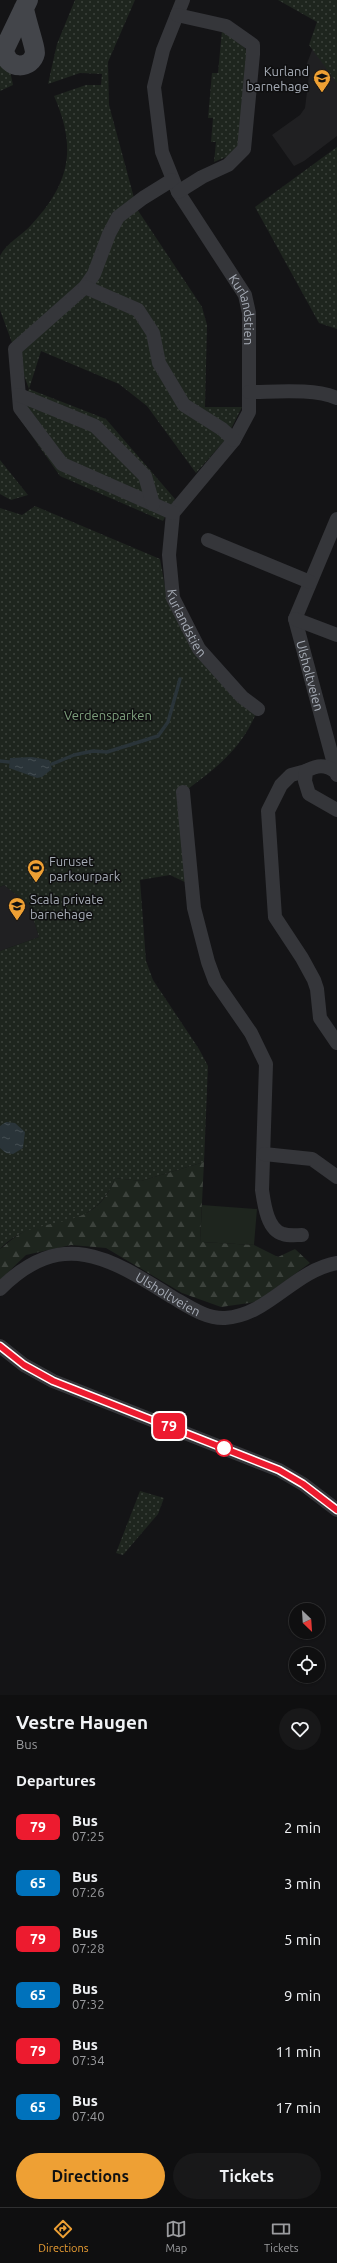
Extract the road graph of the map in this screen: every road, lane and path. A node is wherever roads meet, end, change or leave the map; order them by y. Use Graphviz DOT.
graph roads {
  1 [pos="183,0"];
  2 [pos="177,15"];
  3 [pos="175,186"];
  4 [pos="85,287"];
  5 [pos="249,392"];
  6 [pos="19,396"];
  7 [pos="337,398"];
  8 [pos="234,440"];
  9 [pos="153,504"];
  10 [pos="173,513"];
  11 [pos="337,520"];
  12 [pos="208,540"];
  13 [pos="310,582"];
  14 [pos="295,619"];
  15 [pos="337,635"];
  16 [pos="258,709"];
  17 [pos="306,771"];
  18 [pos="336,774"];
  19 [pos="182,792"];
  20 [pos="337,810"];
  21 [pos="337,1043"];
  22 [pos="264,1154"];
  23 [pos="337,1177"];
  24 [pos="302,1235"];
  25 [pos="337,1263"];
  26 [pos="0,1289"];
  27 [pos="0,1346"];
  28 [pos="337,1510"];
  1 -- 2 [label="street, Kurlandstien"];
  2 -- 3 [label="street, Kurlandstien"];
  2 -- 3 [label="street"];
  3 -- 4 [label="street"];
  3 -- 5 [label="street, Kurlandstien"];
  4 -- 6 [label="street"];
  4 -- 8 [label="street"];
  5 -- 7 [label="street"];
  5 -- 8 [label="street, Kurlandstien"];
  6 -- 9 [label="street"];
  6 -- 9 [label="street"];
  8 -- 10 [label="street, Kurlandstien"];
  9 -- 10 [label="street"];
  10 -- 16 [label="street, Kurlandstien"];
  11 -- 13 [label="street"];
  12 -- 13 [label="street"];
  13 -- 14 [label="street"];
  14 -- 15 [label="street"];
  14 -- 18 [label="street, Ulsholtveien"];
  17 -- 18 [label="street, Ulsholtveien"];
  17 -- 20 [label="street"];
  17 -- 21 [label="street"];
  19 -- 22 [label="street"];
  22 -- 23 [label="street"];
  22 -- 24 [label="street"];
  25 -- 26 [label="street, Ulsholtveien"];
  27 -- 28 [label="street"];
}
